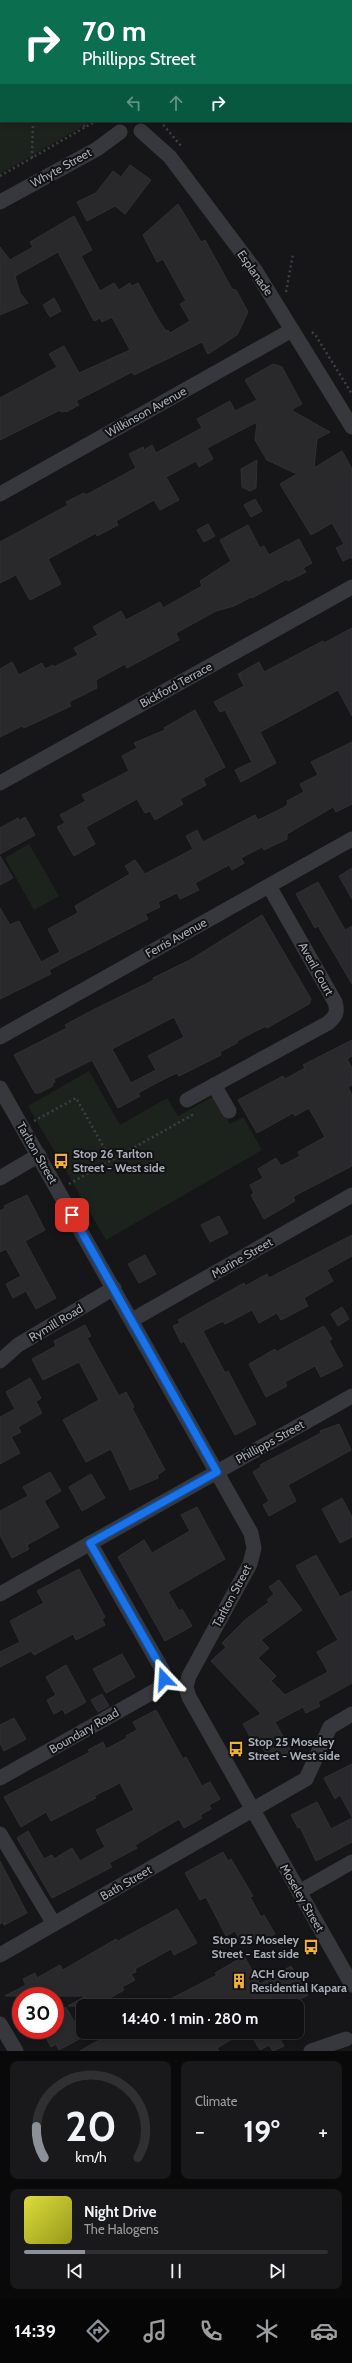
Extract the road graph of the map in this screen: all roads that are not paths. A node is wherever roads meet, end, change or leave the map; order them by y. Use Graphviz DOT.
graph roads {
  1 [pos="118,126"];
  2 [pos="143,126"];
  3 [pos="0,202"];
  4 [pos="292,330"];
  5 [pos="352,427"];
  6 [pos="0,494"];
  7 [pos="352,587"];
  8 [pos="0,782"];
  9 [pos="352,839"];
  10 [pos="269,886"];
  11 [pos="0,1037"];
  12 [pos="214,1085"];
  13 [pos="0,1088"];
  14 [pos="187,1100"];
  15 [pos="229,1111"];
  16 [pos="39,1155"];
  17 [pos="0,1178"];
  18 [pos="352,1196"];
  19 [pos="114,1288"];
  20 [pos="132,1320"];
  21 [pos="0,1361"];
  22 [pos="352,1396"];
  23 [pos="217,1472"];
  24 [pos="90,1543"];
  25 [pos="0,1594"];
  26 [pos="352,1714"];
  27 [pos="0,1778"];
  28 [pos="252,1811"];
  29 [pos="0,1834"];
  30 [pos="352,1862"];
  31 [pos="299,1892"];
  32 [pos="54,1924"];
  33 [pos="0,1955"];
  34 [pos="352,1985"];
  35 [pos="0,2024"];
  36 [pos="347,2042"];
  37 [pos="16,2051"];
  38 [pos="311,2051"];
  1 -- 2 [label="street"];
  1 -- 3 [label="street, Whyte Street"];
  2 -- 4 [label="street, Esplanade"];
  4 -- 5 [label="street, Esplanade"];
  4 -- 6 [label="street, Wilkinson Avenue"];
  7 -- 8 [label="street, Bickford Terrace"];
  9 -- 10 [label="street, Ferris Avenue"];
  10 -- 11 [label="street, Ferris Avenue"];
  10 -- 12 [label="street, Averil Court"];
  12 -- 14 [label="street, Averil Court"];
  12 -- 15 [label="street"];
  13 -- 16 [label="street, Tarlton Street"];
  16 -- 17 [label="street"];
  16 -- 19 [label="street, Tarlton Street"];
  18 -- 20 [label="street, Marine Street"];
  19 -- 20 [label="street, Tarlton Street"];
  19 -- 21 [label="street, Rymill Road"];
  20 -- 23 [label="street, Tarlton Street"];
  22 -- 23 [label="street, Phillipps Street"];
  23 -- 24 [label="street, Phillipps Street"];
  23 -- 28 [label="street, Tarlton Street"];
  24 -- 25 [label="street, Phillipps Street"];
  24 -- 27 [label="street, Boundary Road"];
  26 -- 28 [label="street, Bath Street"];
  28 -- 31 [label="street, Moseley Street"];
  28 -- 32 [label="street, Bath Street"];
  29 -- 32 [label="street"];
  30 -- 31 [label="street"];
  31 -- 34 [label="street, Moseley Street"];
  32 -- 33 [label="street, Bath Street"];
  35 -- 37 [label="street"];
  36 -- 38 [label="street"];
}
